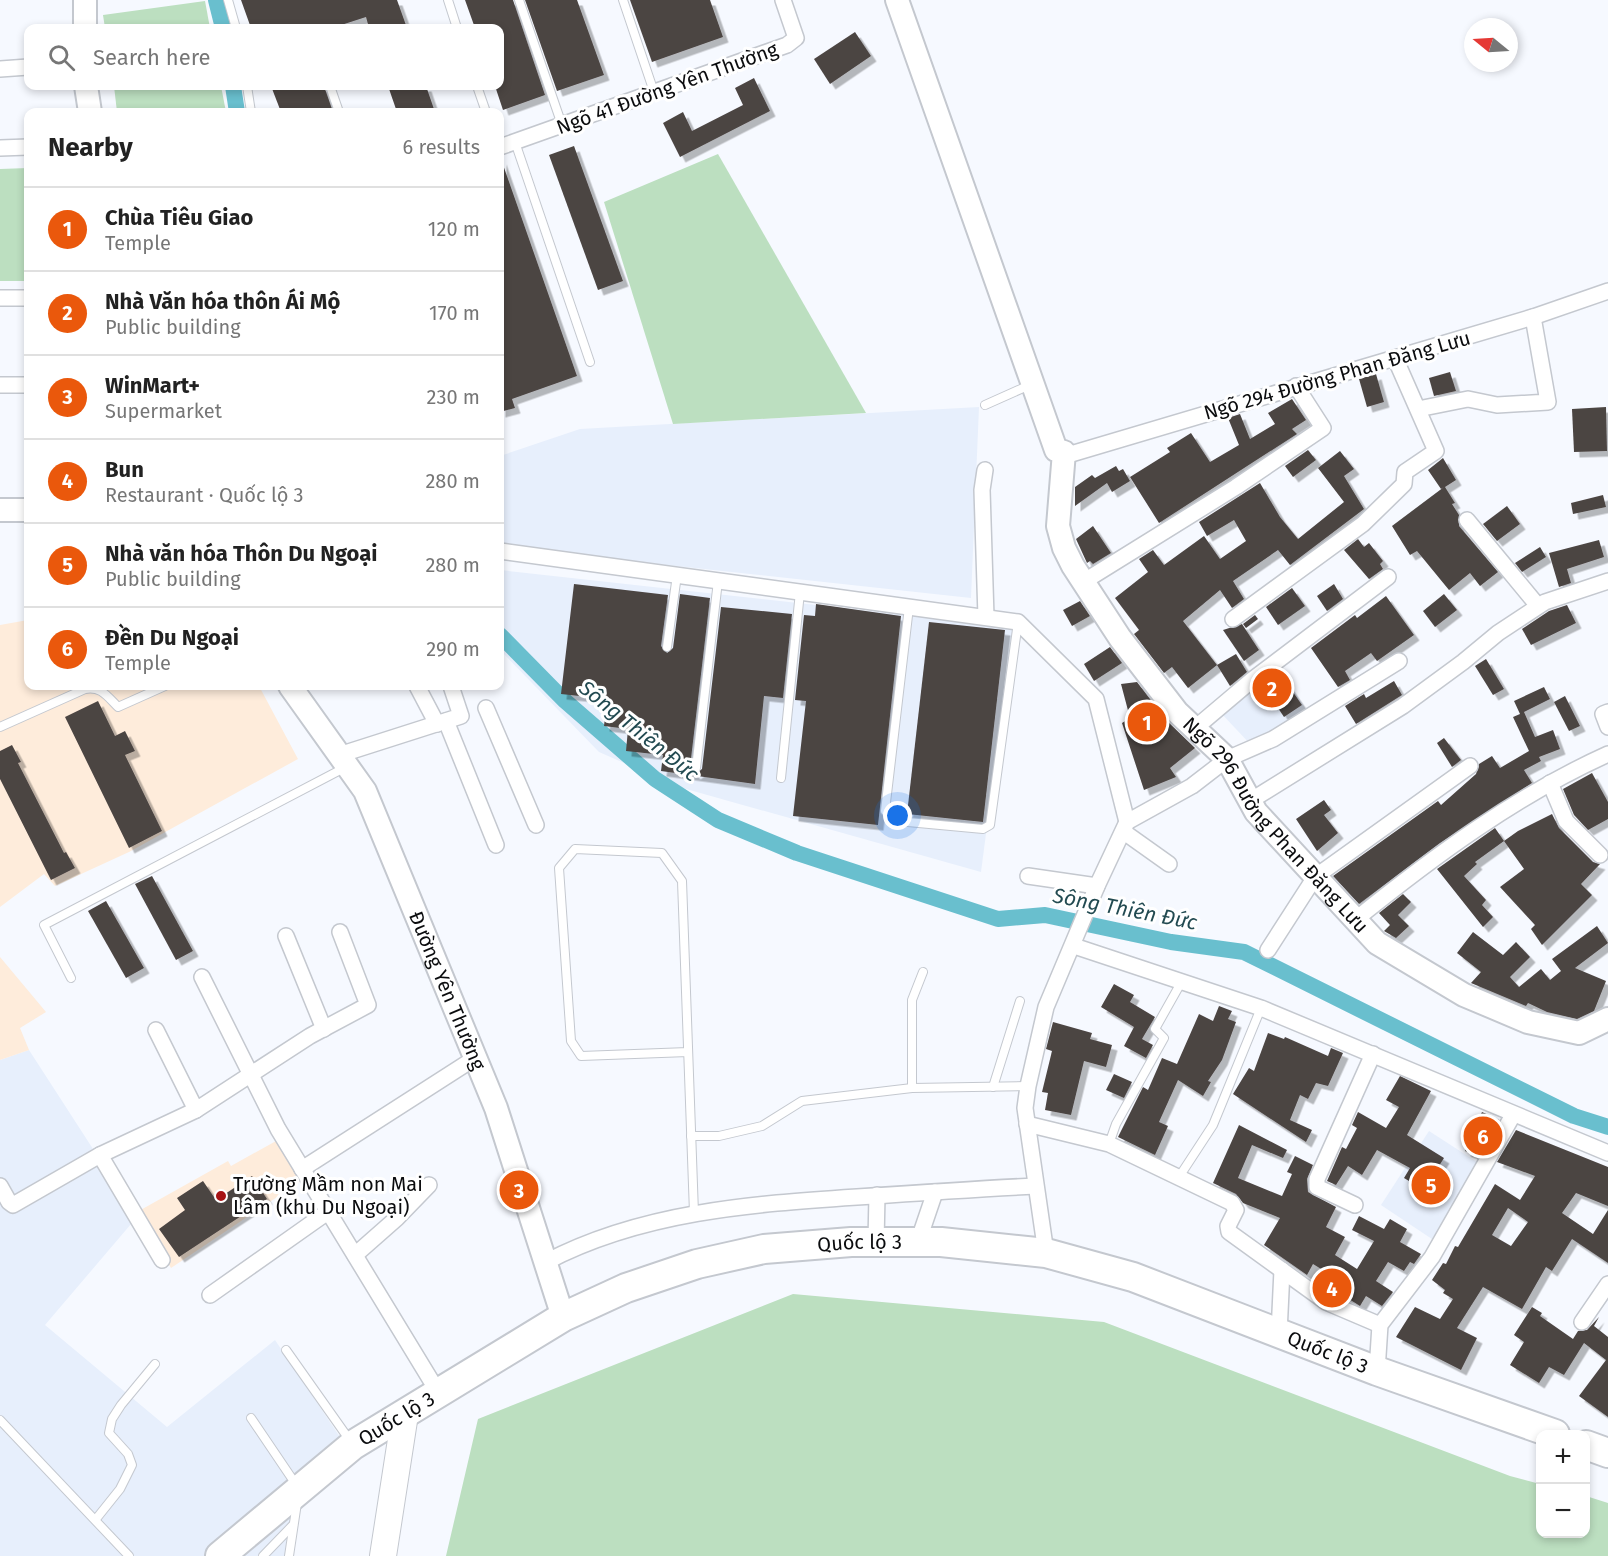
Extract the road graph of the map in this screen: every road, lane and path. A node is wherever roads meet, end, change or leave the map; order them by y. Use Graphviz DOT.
graph roads {
  1 [pos="85,0"];
  2 [pos="228,0"];
  3 [pos="447,0"];
  4 [pos="519,0"];
  5 [pos="623,0"];
  6 [pos="783,0"];
  7 [pos="897,0"];
  8 [pos="85,24"];
  9 [pos="235,24"];
  10 [pos="456,24"];
  11 [pos="24,67"];
  12 [pos="0,69"];
  13 [pos="87,90"];
  14 [pos="247,90"];
  15 [pos="331,90"];
  16 [pos="478,90"];
  17 [pos="654,92"];
  18 [pos="89,108"];
  19 [pos="250,108"];
  20 [pos="338,108"];
  21 [pos="485,108"];
  22 [pos="561,125"];
  23 [pos="515,142"];
  24 [pos="504,146"];
  25 [pos="24,147"];
  26 [pos="0,148"];
  27 [pos="1608,291"];
  28 [pos="0,298"];
  29 [pos="24,298"];
  30 [pos="1533,317"];
  31 [pos="1395,358"];
  32 [pos="590,362"];
  33 [pos="1033,384"];
  34 [pos="24,385"];
  35 [pos="0,386"];
  36 [pos="1296,386"];
  37 [pos="985,405"];
  38 [pos="1418,409"];
  39 [pos="1065,452"];
  40 [pos="985,470"];
  41 [pos="0,510"];
  42 [pos="24,510"];
  43 [pos="1467,520"];
  44 [pos="504,552"];
  45 [pos="677,575"];
  46 [pos="1388,577"];
  47 [pos="718,581"];
  48 [pos="1608,581"];
  49 [pos="1083,582"];
  50 [pos="800,592"];
  51 [pos="1538,606"];
  52 [pos="909,607"];
  53 [pos="986,617"];
  54 [pos="1233,619"];
  55 [pos="1018,622"];
  56 [pos="667,647"];
  57 [pos="1399,661"];
  58 [pos="83,690"];
  59 [pos="100,690"];
  60 [pos="156,690"];
  61 [pos="293,690"];
  62 [pos="420,690"];
  63 [pos="452,690"];
  64 [pos="1608,712"];
  65 [pos="461,716"];
  66 [pos="442,722"];
  67 [pos="0,727"];
  68 [pos="1608,727"];
  69 [pos="1194,729"];
  70 [pos="1608,754"];
  71 [pos="1227,759"];
  72 [pos="344,761"];
  73 [pos="1470,766"];
  74 [pos="696,768"];
  75 [pos="781,778"];
  76 [pos="1550,783"];
  77 [pos="1250,801"];
  78 [pos="536,825"];
  79 [pos="1125,827"];
  80 [pos="496,845"];
  81 [pos="1600,855"];
  82 [pos="1169,864"];
  83 [pos="1028,876"];
  84 [pos="1315,877"];
  85 [pos="1095,889"];
  86 [pos="1355,920"];
  87 [pos="340,932"];
  88 [pos="286,936"];
  89 [pos="1074,945"];
  90 [pos="1268,950"];
  91 [pos="923,972"];
  92 [pos="202,976"];
  93 [pos="71,978"];
  94 [pos="1182,980"];
  95 [pos="1020,1001"];
  96 [pos="1261,1008"];
  97 [pos="1608,1019"];
  98 [pos="156,1029"];
  99 [pos="324,1029"];
  100 [pos="688,1052"];
  101 [pos="1373,1054"];
  102 [pos="475,1058"];
  103 [pos="251,1075"];
  104 [pos="1028,1086"];
  105 [pos="993,1087"];
  106 [pos="912,1088"];
  107 [pos="196,1110"];
  108 [pos="1513,1115"];
  109 [pos="1027,1124"];
  110 [pos="691,1136"];
  111 [pos="1109,1144"];
  112 [pos="1608,1153"];
  113 [pos="100,1155"];
  114 [pos="302,1169"];
  115 [pos="1179,1177"];
  116 [pos="429,1185"];
  117 [pos="0,1186"];
  118 [pos="1035,1186"];
  119 [pos="935,1191"];
  120 [pos="877,1195"];
  121 [pos="1355,1205"];
  122 [pos="328,1211"];
  123 [pos="694,1213"];
  124 [pos="876,1242"];
  125 [pos="918,1242"];
  126 [pos="1046,1252"];
  127 [pos="355,1254"];
  128 [pos="162,1260"];
  129 [pos="546,1262"];
  130 [pos="1282,1270"];
  131 [pos="1608,1284"];
  132 [pos="210,1295"];
  133 [pos="563,1317"];
  134 [pos="1582,1322"];
  135 [pos="1380,1325"];
  136 [pos="1279,1333"];
  137 [pos="286,1350"];
  138 [pos="155,1364"];
  139 [pos="1377,1371"];
  140 [pos="438,1392"];
  141 [pos="405,1414"];
  142 [pos="251,1418"];
  143 [pos="0,1420"];
  144 [pos="1545,1430"];
  145 [pos="353,1445"];
  146 [pos="1590,1446"];
  147 [pos="1608,1453"];
  148 [pos="299,1490"];
  149 [pos="96,1519"];
  150 [pos="293,1525"];
  151 [pos="129,1556"];
  152 [pos="220,1556"];
  153 [pos="263,1556"];
  154 [pos="289,1556"];
  155 [pos="383,1556"];
  1 -- 8 [label="street"];
  2 -- 9 [label="lane"];
  3 -- 10 [label="lane"];
  4 -- 22 [label="lane"];
  5 -- 17 [label="lane"];
  6 -- 17 [label="street, Ngõ 41 Đường Yên Thường"];
  7 -- 33 [label="street"];
  11 -- 12 [label="street"];
  13 -- 18 [label="street"];
  14 -- 19 [label="lane"];
  15 -- 20 [label="lane"];
  16 -- 21 [label="lane"];
  17 -- 22 [label="street, Ngõ 41 Đường Yên Thường"];
  22 -- 23 [label="street, Ngõ 41 Đường Yên Thường"];
  23 -- 24 [label="street, Ngõ 41 Đường Yên Thường"];
  23 -- 32 [label="lane"];
  25 -- 26 [label="street"];
  27 -- 30 [label="street, Ngõ 294 Đường Phan Đăng Lưu"];
  28 -- 29 [label="street"];
  30 -- 31 [label="street, Ngõ 294 Đường Phan Đăng Lưu"];
  30 -- 38 [label="street"];
  31 -- 36 [label="street, Ngõ 294 Đường Phan Đăng Lưu"];
  31 -- 38 [label="street"];
  33 -- 37 [label="lane"];
  33 -- 39 [label="street"];
  34 -- 35 [label="street"];
  36 -- 39 [label="street, Ngõ 294 Đường Phan Đăng Lưu"];
  36 -- 49 [label="street"];
  38 -- 54 [label="street"];
  39 -- 49 [label="street, Ngõ 296 Đường Phan Đăng Lưu"];
  40 -- 53 [label="street"];
  41 -- 42 [label="street"];
  43 -- 51 [label="street"];
  44 -- 45 [label="street"];
  45 -- 47 [label="street"];
  45 -- 56 [label="lane"];
  46 -- 69 [label="street"];
  47 -- 50 [label="street"];
  47 -- 74 [label="lane"];
  48 -- 51 [label="street"];
  49 -- 69 [label="street, Ngõ 296 Đường Phan Đăng Lưu"];
  50 -- 52 [label="street"];
  50 -- 75 [label="lane"];
  51 -- 77 [label="street"];
  52 -- 53 [label="street"];
  52 -- 55 [label="lane"];
  53 -- 55 [label="street"];
  55 -- 79 [label="street"];
  57 -- 71 [label="street"];
  58 -- 67 [label="lane"];
  59 -- 60 [label="lane"];
  61 -- 72 [label="street, Đường Yên Thường"];
  62 -- 66 [label="street"];
  63 -- 65 [label="street"];
  64 -- 68 [label="street"];
  65 -- 66 [label="street"];
  65 -- 78 [label="street"];
  66 -- 72 [label="street"];
  66 -- 80 [label="street"];
  69 -- 71 [label="street, Ngõ 296 Đường Phan Đăng Lưu"];
  70 -- 76 [label="street"];
  71 -- 77 [label="street, Ngõ 296 Đường Phan Đăng Lưu"];
  71 -- 79 [label="street"];
  72 -- 93 [label="lane"];
  72 -- 102 [label="street, Đường Yên Thường"];
  73 -- 84 [label="street"];
  76 -- 81 [label="street"];
  76 -- 86 [label="street"];
  77 -- 84 [label="street, Ngõ 296 Đường Phan Đăng Lưu"];
  79 -- 82 [label="street"];
  79 -- 85 [label="street"];
  83 -- 85 [label="street"];
  84 -- 86 [label="street, Ngõ 296 Đường Phan Đăng Lưu"];
  84 -- 90 [label="street"];
  85 -- 89 [label="street"];
  86 -- 97 [label="street, Ngõ 296 Đường Phan Đăng Lưu"];
  87 -- 99 [label="street"];
  88 -- 99 [label="street"];
  89 -- 94 [label="street"];
  89 -- 104 [label="street"];
  91 -- 106 [label="lane"];
  92 -- 103 [label="street"];
  94 -- 96 [label="street"];
  94 -- 111 [label="lane"];
  95 -- 105 [label="lane"];
  96 -- 101 [label="street"];
  96 -- 115 [label="lane"];
  98 -- 107 [label="street"];
  99 -- 103 [label="street"];
  100 -- 100 [label="lane"];
  100 -- 110 [label="lane"];
  101 -- 108 [label="street"];
  101 -- 121 [label="street"];
  102 -- 114 [label="street"];
  102 -- 129 [label="street, Đường Yên Thường"];
  103 -- 107 [label="street"];
  103 -- 114 [label="street"];
  104 -- 105 [label="lane"];
  104 -- 109 [label="street"];
  105 -- 106 [label="lane"];
  106 -- 110 [label="lane"];
  107 -- 113 [label="street"];
  108 -- 112 [label="street"];
  108 -- 135 [label="street"];
  109 -- 111 [label="street"];
  109 -- 118 [label="street"];
  110 -- 123 [label="lane"];
  111 -- 115 [label="street"];
  113 -- 117 [label="street"];
  113 -- 128 [label="street"];
  114 -- 122 [label="street"];
  115 -- 130 [label="street"];
  116 -- 127 [label="street"];
  118 -- 119 [label="street"];
  118 -- 126 [label="street"];
  119 -- 120 [label="street"];
  119 -- 125 [label="street"];
  120 -- 123 [label="street"];
  120 -- 124 [label="street"];
  122 -- 127 [label="street"];
  122 -- 132 [label="street"];
  123 -- 129 [label="street"];
  124 -- 125 [label="highway, Quốc lộ 3"];
  124 -- 133 [label="highway, Quốc lộ 3"];
  125 -- 126 [label="highway, Quốc lộ 3"];
  126 -- 136 [label="highway, Quốc lộ 3"];
  127 -- 140 [label="street"];
  129 -- 133 [label="street, Đường Yên Thường"];
  130 -- 135 [label="street"];
  130 -- 136 [label="street"];
  131 -- 134 [label="street"];
  133 -- 140 [label="highway, Quốc lộ 3"];
  135 -- 139 [label="street"];
  136 -- 139 [label="highway, Quốc lộ 3"];
  137 -- 145 [label="lane"];
  138 -- 149 [label="lane"];
  139 -- 144 [label="highway, Quốc lộ 3"];
  140 -- 141 [label="highway, Quốc lộ 3"];
  141 -- 145 [label="highway, Quốc lộ 3"];
  141 -- 155 [label="main road"];
  142 -- 148 [label="lane"];
  143 -- 149 [label="lane"];
  145 -- 148 [label="highway, Quốc lộ 3"];
  146 -- 147 [label="highway"];
  148 -- 150 [label="lane"];
  148 -- 152 [label="highway, Quốc lộ 3"];
  149 -- 151 [label="lane"];
  150 -- 153 [label="lane"];
  150 -- 154 [label="lane"];
}
